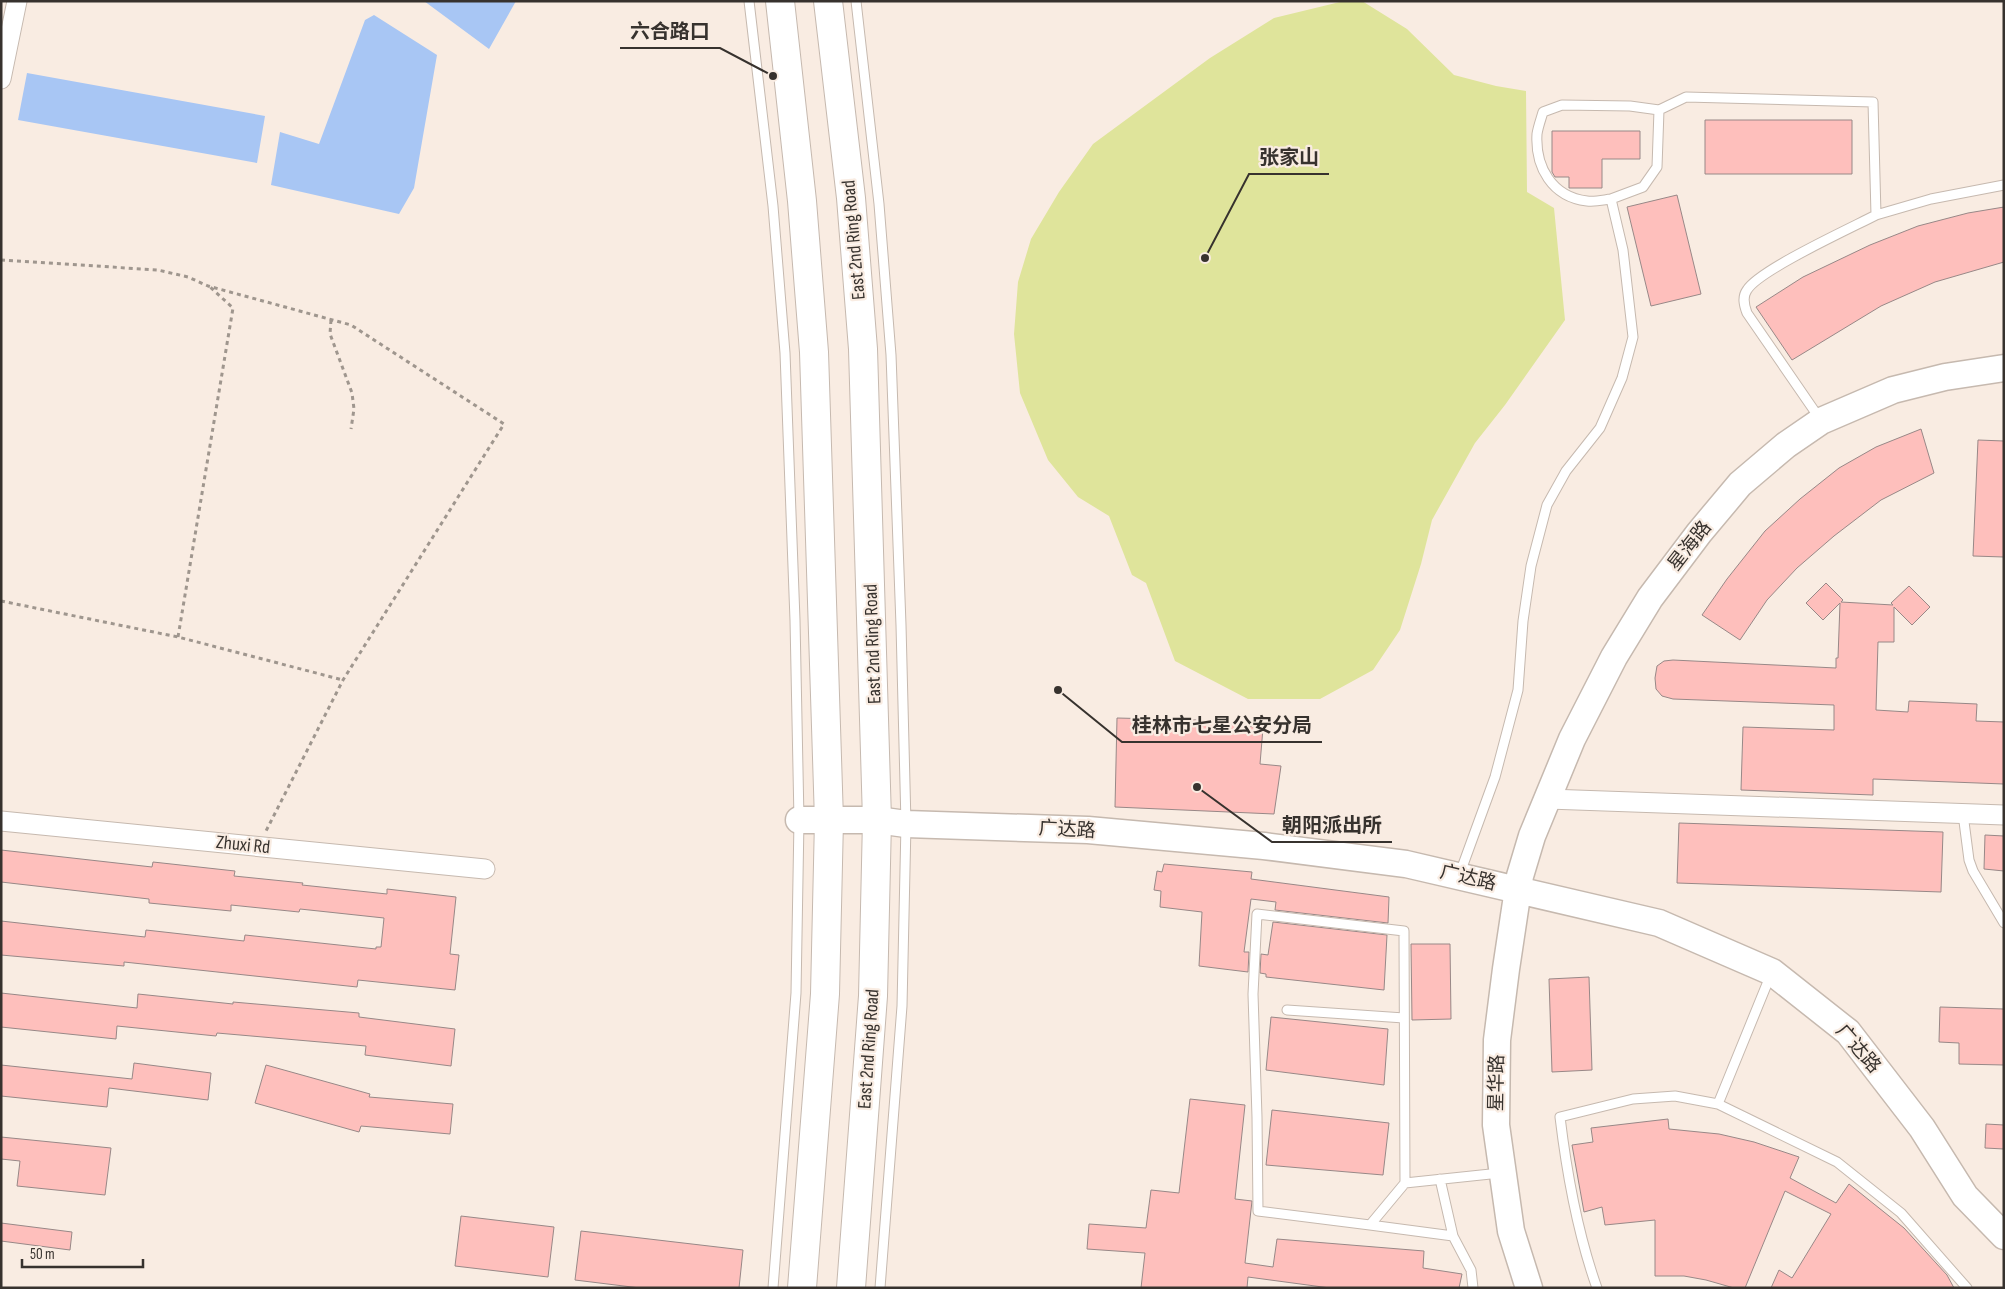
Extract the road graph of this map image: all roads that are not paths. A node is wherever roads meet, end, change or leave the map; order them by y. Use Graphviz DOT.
graph roads {
  1 [pos="17,1"];
  2 [pos="749,1"];
  3 [pos="780,1"];
  4 [pos="828,1"];
  5 [pos="856,1"];
  6 [pos="1,79"];
  7 [pos="1659,110"];
  8 [pos="2004,185"];
  9 [pos="1611,199"];
  10 [pos="1876,215"];
  11 [pos="2004,368"];
  12 [pos="1821,421"];
  13 [pos="1548,799"];
  14 [pos="1963,814"];
  15 [pos="2004,815"];
  16 [pos="800,820"];
  17 [pos="829,820"];
  18 [pos="877,820"];
  19 [pos="1,821"];
  20 [pos="906,824"];
  21 [pos="485,870"];
  22 [pos="1459,876"];
  23 [pos="1519,882"];
  24 [pos="2004,923"];
  25 [pos="1772,972"];
  26 [pos="1287,1010"];
  27 [pos="1404,1018"];
  28 [pos="1718,1104"];
  29 [pos="1503,1173"];
  30 [pos="1440,1179"];
  31 [pos="1405,1182"];
  32 [pos="1370,1225"];
  33 [pos="1453,1236"];
  34 [pos="2004,1236"];
  35 [pos="773,1288"];
  36 [pos="802,1288"];
  37 [pos="851,1288"];
  38 [pos="880,1288"];
  39 [pos="1473,1288"];
  40 [pos="1529,1288"];
  41 [pos="1597,1288"];
  42 [pos="1967,1288"];
  1 -- 6 [label="street"];
  2 -- 16 [label="lane"];
  3 -- 17 [label="main road"];
  4 -- 18 [label="main road, East 2nd Ring Road"];
  5 -- 20 [label="lane"];
  7 -- 9 [label="lane"];
  7 -- 9 [label="lane"];
  7 -- 10 [label="lane"];
  8 -- 10 [label="lane"];
  9 -- 22 [label="lane"];
  10 -- 12 [label="lane"];
  11 -- 12 [label="street, 星海路"];
  12 -- 13 [label="street, 星海路"];
  13 -- 14 [label="street"];
  13 -- 23 [label="street, 星海路"];
  14 -- 15 [label="street"];
  14 -- 24 [label="lane"];
  16 -- 17 [label="street, 广达路"];
  16 -- 35 [label="lane"];
  17 -- 18 [label="street, 广达路"];
  17 -- 36 [label="main road"];
  18 -- 20 [label="street, 广达路"];
  18 -- 37 [label="main road, East 2nd Ring Road"];
  19 -- 21 [label="street, Zhuxi Rd"];
  20 -- 22 [label="street, 广达路"];
  20 -- 38 [label="lane"];
  22 -- 23 [label="street, 广达路"];
  23 -- 25 [label="street, 广达路"];
  23 -- 29 [label="street, 星华路"];
  25 -- 28 [label="lane"];
  25 -- 34 [label="street, 广达路"];
  26 -- 27 [label="lane"];
  27 -- 31 [label="lane"];
  27 -- 32 [label="lane"];
  28 -- 41 [label="lane"];
  28 -- 42 [label="lane"];
  29 -- 30 [label="lane"];
  29 -- 40 [label="street, 星华路"];
  30 -- 31 [label="lane"];
  30 -- 33 [label="lane"];
  31 -- 32 [label="lane"];
  32 -- 33 [label="lane"];
  33 -- 39 [label="lane"];
}
